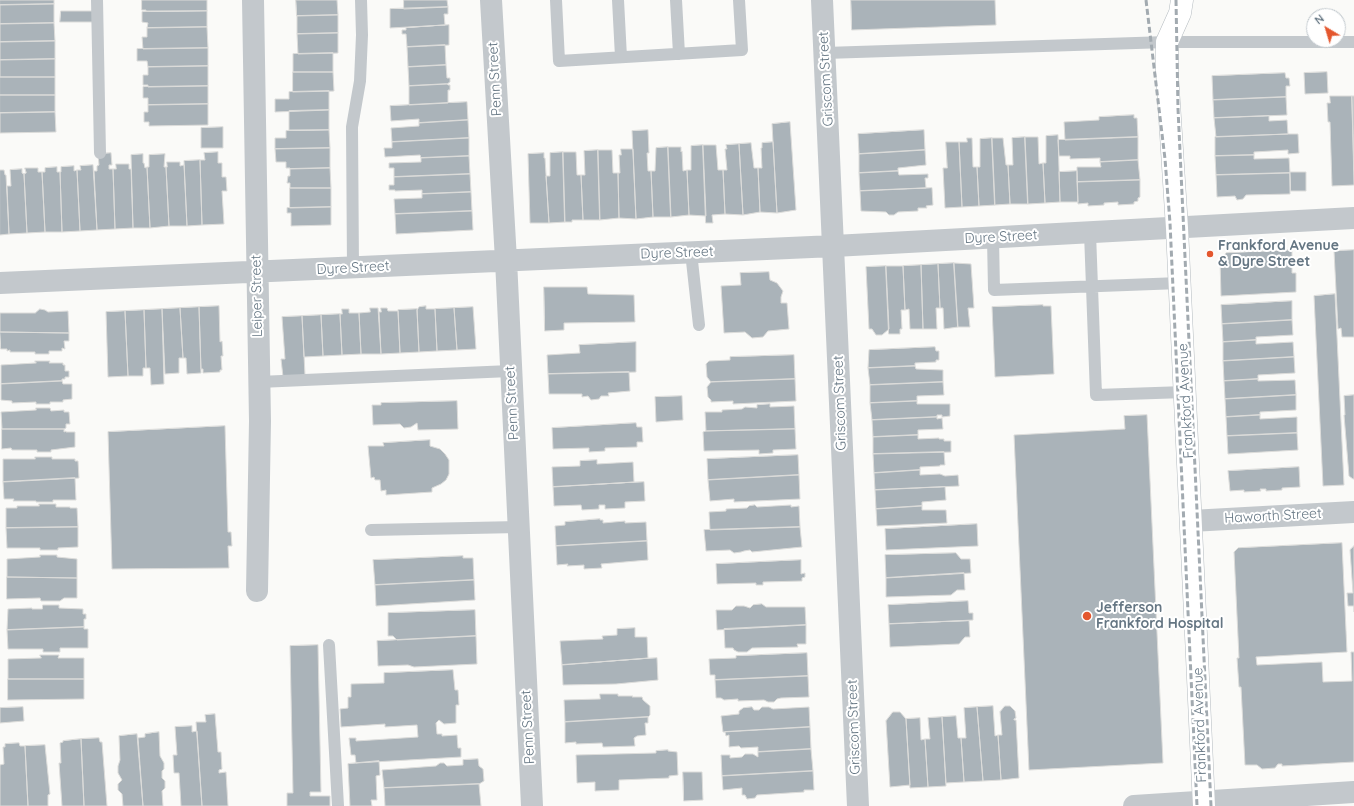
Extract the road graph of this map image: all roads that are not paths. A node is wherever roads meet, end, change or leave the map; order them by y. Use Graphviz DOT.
graph roads {
  1 [pos="97,0"];
  2 [pos="253,0"];
  3 [pos="361,0"];
  4 [pos="491,0"];
  5 [pos="556,0"];
  6 [pos="618,0"];
  7 [pos="676,0"];
  8 [pos="739,0"];
  9 [pos="822,0"];
  10 [pos="1182,0"];
  11 [pos="1167,42"];
  12 [pos="1354,42"];
  13 [pos="825,53"];
  14 [pos="679,54"];
  15 [pos="621,57"];
  16 [pos="100,153"];
  17 [pos="1354,218"];
  18 [pos="1177,228"];
  19 [pos="1090,233"];
  20 [pos="993,238"];
  21 [pos="834,246"];
  22 [pos="691,252"];
  23 [pos="506,260"];
  24 [pos="353,268"];
  25 [pos="257,272"];
  26 [pos="0,283"];
  27 [pos="1180,283"];
  28 [pos="1092,286"];
  29 [pos="699,325"];
  30 [pos="510,371"];
  31 [pos="259,382"];
  32 [pos="1185,392"];
  33 [pos="1354,512"];
  34 [pos="1191,520"];
  35 [pos="519,527"];
  36 [pos="371,530"];
  37 [pos="256,592"];
  38 [pos="329,645"];
  39 [pos="1354,792"];
  40 [pos="1204,804"];
  41 [pos="338,806"];
  42 [pos="532,806"];
  43 [pos="858,806"];
  44 [pos="1134,806"];
  1 -- 16 [label="lane"];
  2 -- 25 [label="street, Leiper Street"];
  3 -- 24 [label="lane"];
  4 -- 23 [label="street, Penn Street"];
  5 -- 15 [label="lane"];
  6 -- 15 [label="lane"];
  7 -- 14 [label="lane"];
  8 -- 14 [label="lane"];
  9 -- 13 [label="street, Griscom Street"];
  10 -- 11 [label="main road, Frankford Avenue"];
  11 -- 12 [label="lane"];
  11 -- 13 [label="lane"];
  11 -- 18 [label="main road, Frankford Avenue"];
  13 -- 21 [label="street, Griscom Street"];
  14 -- 15 [label="lane"];
  17 -- 18 [label="street, Dyre Street"];
  18 -- 19 [label="street, Dyre Street"];
  18 -- 27 [label="main road, Frankford Avenue"];
  19 -- 20 [label="street, Dyre Street"];
  19 -- 28 [label="lane"];
  20 -- 21 [label="street, Dyre Street"];
  20 -- 28 [label="lane"];
  21 -- 22 [label="street, Dyre Street"];
  21 -- 43 [label="street, Griscom Street"];
  22 -- 23 [label="street, Dyre Street"];
  22 -- 29 [label="lane"];
  23 -- 24 [label="street, Dyre Street"];
  23 -- 30 [label="street, Penn Street"];
  24 -- 25 [label="street, Dyre Street"];
  25 -- 26 [label="street, Dyre Street"];
  25 -- 31 [label="street, Leiper Street"];
  27 -- 28 [label="lane"];
  27 -- 32 [label="main road, Frankford Avenue"];
  28 -- 32 [label="lane"];
  30 -- 31 [label="lane"];
  30 -- 35 [label="street, Penn Street"];
  31 -- 37 [label="street, Leiper Street"];
  32 -- 34 [label="main road, Frankford Avenue"];
  33 -- 34 [label="street, Haworth Street"];
  34 -- 40 [label="main road, Frankford Avenue"];
  35 -- 36 [label="lane"];
  35 -- 42 [label="street, Penn Street"];
  38 -- 41 [label="lane"];
  39 -- 40 [label="street"];
  40 -- 44 [label="street"];
}
